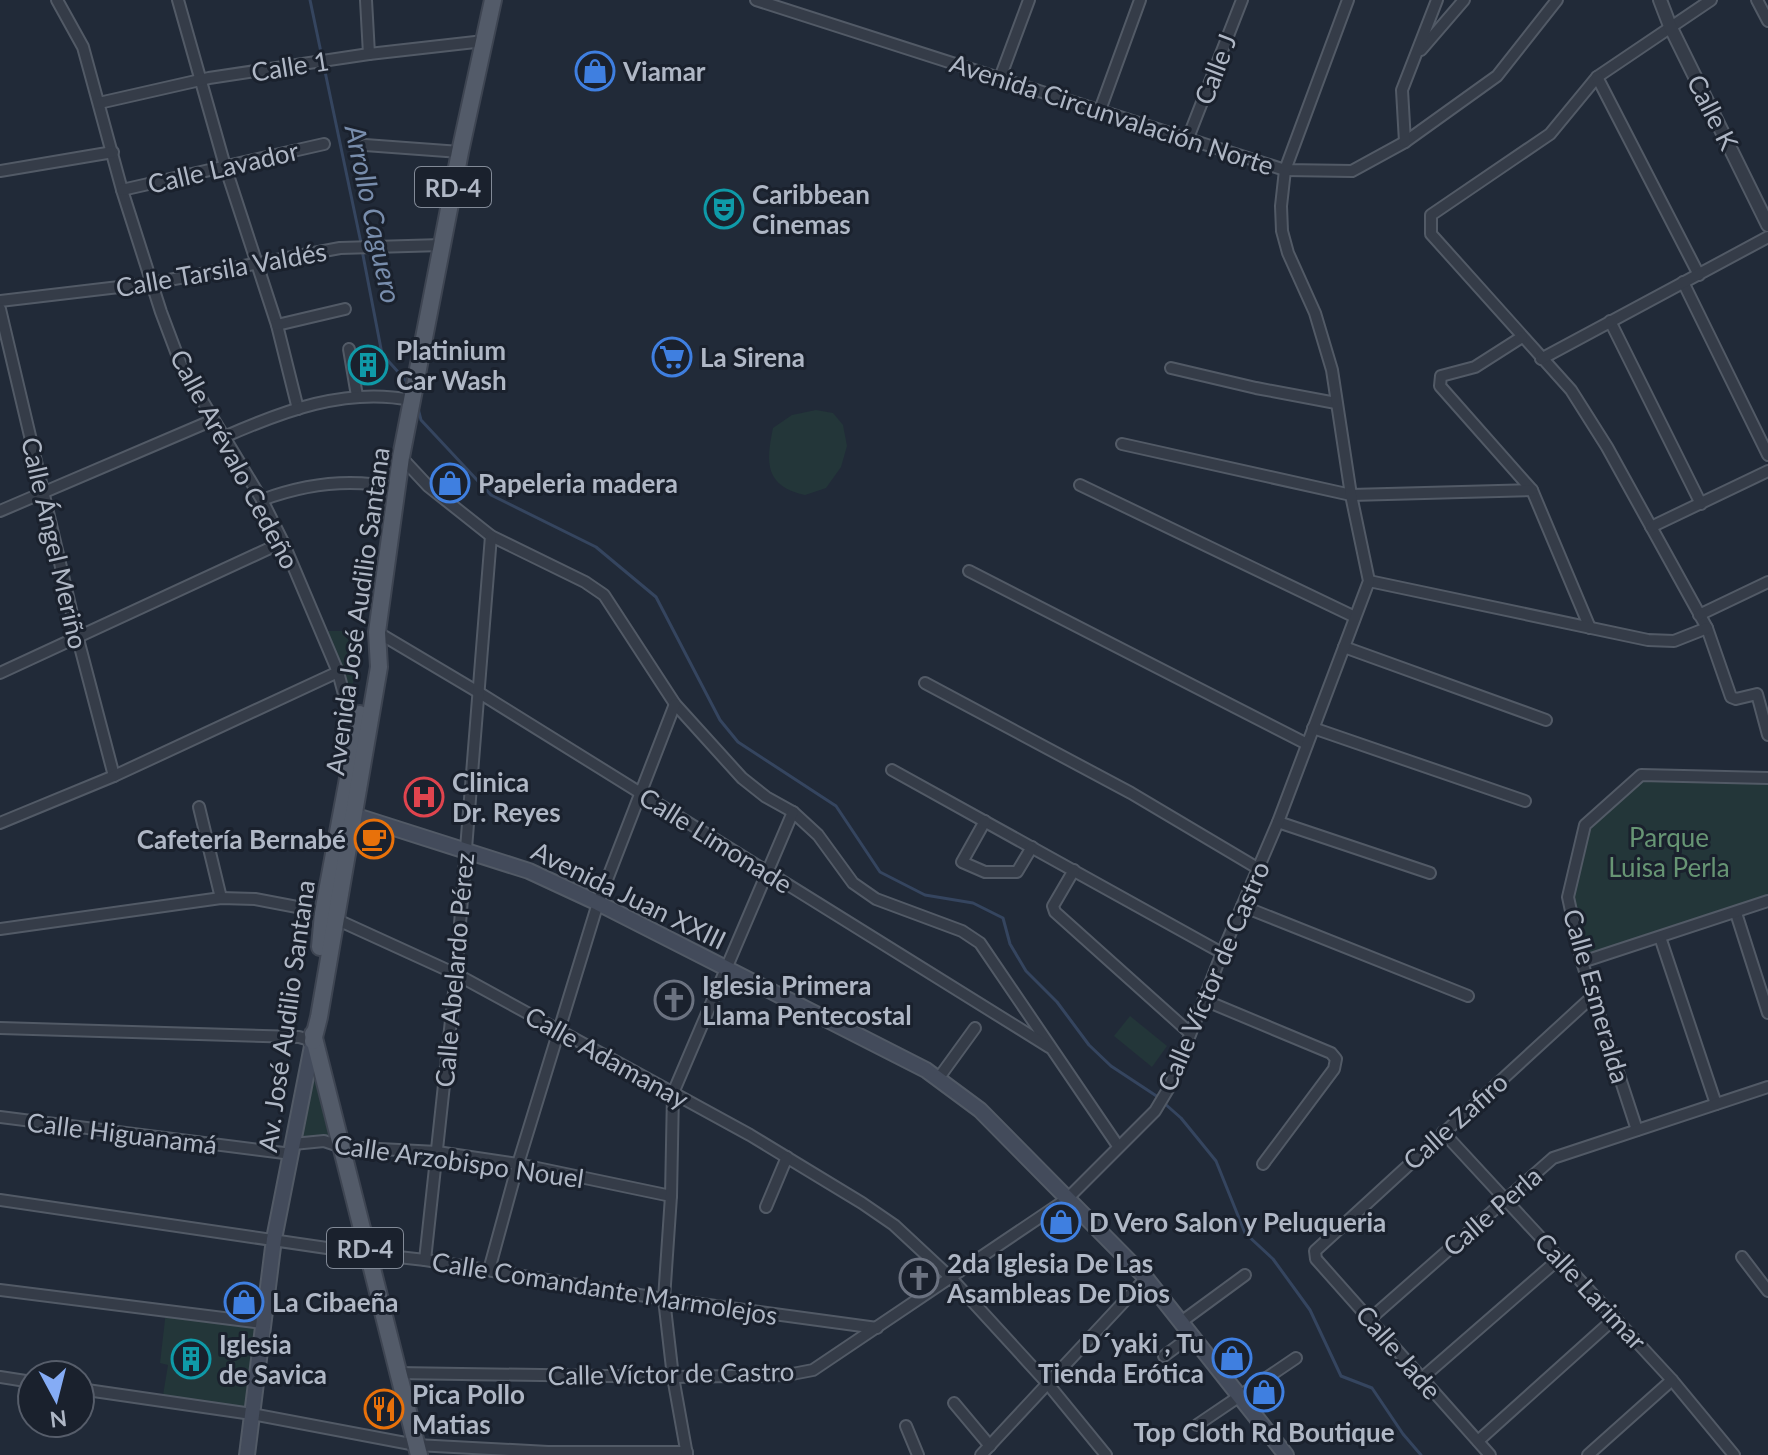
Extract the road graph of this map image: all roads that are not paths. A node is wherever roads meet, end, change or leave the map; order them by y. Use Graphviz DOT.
graph roads {
  1 [pos="57,0"];
  2 [pos="178,0"];
  3 [pos="366,0"];
  4 [pos="493,0"];
  5 [pos="756,0"];
  6 [pos="1029,0"];
  7 [pos="1140,0"];
  8 [pos="1242,0"];
  9 [pos="1348,0"];
  10 [pos="1437,0"];
  11 [pos="1464,0"];
  12 [pos="1557,0"];
  13 [pos="1660,0"];
  14 [pos="1711,0"];
  15 [pos="1757,0"];
  16 [pos="1768,21"];
  17 [pos="1670,26"];
  18 [pos="484,41"];
  19 [pos="369,54"];
  20 [pos="1415,57"];
  21 [pos="1597,77"];
  22 [pos="1000,78"];
  23 [pos="201,80"];
  24 [pos="99,103"];
  25 [pos="1100,110"];
  26 [pos="1188,138"];
  27 [pos="1405,142"];
  28 [pos="324,144"];
  29 [pos="365,145"];
  30 [pos="113,152"];
  31 [pos="460,152"];
  32 [pos="225,166"];
  33 [pos="1285,170"];
  34 [pos="0,171"];
  35 [pos="122,190"];
  36 [pos="1768,225"];
  37 [pos="1768,237"];
  38 [pos="442,245"];
  39 [pos="257,265"];
  40 [pos="1699,275"];
  41 [pos="1683,282"];
  42 [pos="153,283"];
  43 [pos="0,301"];
  44 [pos="0,309"];
  45 [pos="345,309"];
  46 [pos="1610,321"];
  47 [pos="277,325"];
  48 [pos="1522,337"];
  49 [pos="349,349"];
  50 [pos="1541,359"];
  51 [pos="1171,368"];
  52 [pos="357,396"];
  53 [pos="411,398"];
  54 [pos="1336,403"];
  55 [pos="298,409"];
  56 [pos="213,420"];
  57 [pos="224,437"];
  58 [pos="1122,444"];
  59 [pos="1768,455"];
  60 [pos="401,457"];
  61 [pos="1768,471"];
  62 [pos="1080,485"];
  63 [pos="395,488"];
  64 [pos="1532,490"];
  65 [pos="42,493"];
  66 [pos="1351,495"];
  67 [pos="262,500"];
  68 [pos="1701,504"];
  69 [pos="0,511"];
  70 [pos="1651,527"];
  71 [pos="491,536"];
  72 [pos="283,542"];
  73 [pos="969,571"];
  74 [pos="1369,581"];
  75 [pos="1768,582"];
  76 [pos="1699,615"];
  77 [pos="1355,617"];
  78 [pos="1590,628"];
  79 [pos="1707,628"];
  80 [pos="377,632"];
  81 [pos="78,639"];
  82 [pos="1344,647"];
  83 [pos="338,672"];
  84 [pos="0,673"];
  85 [pos="925,683"];
  86 [pos="478,692"];
  87 [pos="1763,693"];
  88 [pos="675,704"];
  89 [pos="1546,720"];
  90 [pos="1313,728"];
  91 [pos="355,735"];
  92 [pos="1768,735"];
  93 [pos="1307,744"];
  94 [pos="892,770"];
  95 [pos="114,776"];
  96 [pos="1768,778"];
  97 [pos="640,793"];
  98 [pos="1525,801"];
  99 [pos="199,807"];
  100 [pos="793,812"];
  101 [pos="347,813"];
  102 [pos="985,821"];
  103 [pos="1278,822"];
  104 [pos="0,823"];
  105 [pos="1032,847"];
  106 [pos="465,850"];
  107 [pos="1259,869"];
  108 [pos="1074,870"];
  109 [pos="767,872"];
  110 [pos="1430,873"];
  111 [pos="221,898"];
  112 [pos="1768,901"];
  113 [pos="598,903"];
  114 [pos="1242,906"];
  115 [pos="1736,913"];
  116 [pos="329,917"];
  117 [pos="0,929"];
  118 [pos="1660,937"];
  119 [pos="1222,953"];
  120 [pos="1582,962"];
  121 [pos="724,967"];
  122 [pos="456,974"];
  123 [pos="1468,996"];
  124 [pos="1593,996"];
  125 [pos="1204,1000"];
  126 [pos="1768,1013"];
  127 [pos="0,1028"];
  128 [pos="975,1028"];
  129 [pos="558,1030"];
  130 [pos="1190,1033"];
  131 [pos="313,1041"];
  132 [pos="1053,1050"];
  133 [pos="938,1079"];
  134 [pos="1768,1087"];
  135 [pos="673,1093"];
  136 [pos="1716,1104"];
  137 [pos="0,1117"];
  138 [pos="1637,1130"];
  139 [pos="1443,1132"];
  140 [pos="1118,1146"];
  141 [pos="342,1147"];
  142 [pos="293,1149"];
  143 [pos="437,1152"];
  144 [pos="787,1157"];
  145 [pos="518,1164"];
  146 [pos="1263,1164"];
  147 [pos="671,1196"];
  148 [pos="1505,1198"];
  149 [pos="1067,1199"];
  150 [pos="0,1200"];
  151 [pos="766,1207"];
  152 [pos="274,1239"];
  153 [pos="1316,1247"];
  154 [pos="367,1254"];
  155 [pos="1742,1257"];
  156 [pos="1560,1258"];
  157 [pos="425,1260"];
  158 [pos="489,1270"];
  159 [pos="1245,1275"];
  160 [pos="951,1278"];
  161 [pos="1146,1278"];
  162 [pos="0,1290"];
  163 [pos="1768,1291"];
  164 [pos="664,1299"];
  165 [pos="1615,1318"];
  166 [pos="1370,1319"];
  167 [pos="1181,1322"];
  168 [pos="263,1323"];
  169 [pos="877,1328"];
  170 [pos="1191,1336"];
  171 [pos="1164,1356"];
  172 [pos="1296,1358"];
  173 [pos="397,1373"];
  174 [pos="673,1377"];
  175 [pos="1422,1378"];
  176 [pos="1672,1380"];
  177 [pos="1048,1384"];
  178 [pos="96,1391"];
  179 [pos="1240,1397"];
  180 [pos="954,1403"];
  181 [pos="252,1414"];
  182 [pos="1197,1425"];
  183 [pos="906,1426"];
  184 [pos="1478,1441"];
  185 [pos="990,1446"];
  186 [pos="417,1450"];
  187 [pos="687,1453"];
  188 [pos="247,1455"];
  189 [pos="918,1455"];
  190 [pos="981,1455"];
  191 [pos="1106,1455"];
  192 [pos="1286,1455"];
  193 [pos="1490,1455"];
  194 [pos="1588,1455"];
  195 [pos="1734,1455"];
  1 -- 24 [label="street, Calle Arévalo Cedeño"];
  2 -- 23 [label="street"];
  3 -- 19 [label="street"];
  4 -- 18 [label="main road, RD-4"];
  5 -- 22 [label="street, Avenida Circunvalación Norte"];
  6 -- 22 [label="street"];
  7 -- 25 [label="street"];
  8 -- 26 [label="street, Calle J"];
  9 -- 33 [label="street"];
  10 -- 20 [label="street"];
  11 -- 20 [label="street"];
  12 -- 27 [label="street, Avenida Circunvalación Norte"];
  13 -- 17 [label="street, Calle K"];
  14 -- 17 [label="street"];
  15 -- 16 [label="street"];
  17 -- 21 [label="street"];
  17 -- 36 [label="street, Calle K"];
  18 -- 19 [label="street, Calle 1"];
  18 -- 31 [label="main road, RD-4"];
  19 -- 23 [label="street, Calle 1"];
  20 -- 27 [label="street"];
  21 -- 40 [label="street"];
  21 -- 48 [label="street"];
  22 -- 25 [label="street, Avenida Circunvalación Norte"];
  23 -- 24 [label="street, Calle 1"];
  23 -- 32 [label="street"];
  24 -- 30 [label="street, Calle Arévalo Cedeño"];
  25 -- 26 [label="street, Avenida Circunvalación Norte"];
  26 -- 33 [label="street, Avenida Circunvalación Norte"];
  27 -- 33 [label="street, Avenida Circunvalación Norte"];
  28 -- 32 [label="street, Calle Lavador"];
  29 -- 31 [label="street"];
  30 -- 34 [label="street"];
  30 -- 35 [label="street, Calle Arévalo Cedeño"];
  31 -- 38 [label="main road, RD-4"];
  32 -- 35 [label="street, Calle Lavador"];
  32 -- 39 [label="street"];
  33 -- 54 [label="street"];
  35 -- 42 [label="street, Calle Arévalo Cedeño"];
  37 -- 40 [label="street"];
  38 -- 39 [label="street, Calle Tarsila Valdés"];
  38 -- 53 [label="main road, Avenida José Audilio Santana / RD-4"];
  39 -- 42 [label="street, Calle Tarsila Valdés"];
  39 -- 47 [label="street"];
  40 -- 41 [label="street"];
  41 -- 46 [label="street"];
  41 -- 59 [label="street"];
  42 -- 43 [label="street, Calle Tarsila Valdés"];
  42 -- 56 [label="street, Calle Arévalo Cedeño"];
  44 -- 65 [label="street, Calle Ángel Meriño"];
  45 -- 47 [label="street"];
  46 -- 50 [label="street"];
  46 -- 68 [label="street"];
  47 -- 55 [label="street"];
  48 -- 50 [label="street"];
  48 -- 64 [label="street"];
  49 -- 52 [label="street"];
  50 -- 70 [label="street"];
  51 -- 54 [label="street"];
  52 -- 53 [label="street"];
  52 -- 55 [label="street"];
  53 -- 60 [label="main road, Avenida José Audilio Santana / RD-4"];
  54 -- 66 [label="street"];
  55 -- 57 [label="street"];
  56 -- 57 [label="street, Calle Arévalo Cedeño"];
  56 -- 65 [label="street"];
  57 -- 67 [label="street, Calle Arévalo Cedeño"];
  58 -- 66 [label="street"];
  60 -- 63 [label="main road, Avenida José Audilio Santana / RD-4"];
  60 -- 71 [label="street"];
  61 -- 68 [label="street"];
  62 -- 77 [label="street"];
  63 -- 67 [label="street"];
  63 -- 80 [label="main road, Avenida José Audilio Santana / RD-4"];
  64 -- 66 [label="street"];
  64 -- 78 [label="street"];
  65 -- 69 [label="street"];
  65 -- 81 [label="street, Calle Ángel Meriño"];
  66 -- 74 [label="street"];
  67 -- 72 [label="street, Calle Arévalo Cedeño"];
  68 -- 70 [label="street"];
  70 -- 76 [label="street"];
  71 -- 86 [label="street, Calle Abelardo Pérez"];
  71 -- 88 [label="street"];
  72 -- 81 [label="street"];
  72 -- 83 [label="street, Calle Arévalo Cedeño"];
  73 -- 93 [label="street"];
  74 -- 77 [label="street, Calle Víctor de Castro"];
  74 -- 78 [label="street"];
  75 -- 76 [label="street"];
  76 -- 79 [label="street"];
  77 -- 82 [label="street, Calle Víctor de Castro"];
  78 -- 79 [label="street"];
  79 -- 87 [label="street"];
  80 -- 86 [label="street, Calle Limonade"];
  80 -- 91 [label="main road, RD-4"];
  80 -- 101 [label="main road, Avenida José Audilio Santana / RD-4"];
  81 -- 84 [label="street"];
  81 -- 95 [label="street, Calle Ángel Meriño"];
  82 -- 89 [label="street"];
  82 -- 90 [label="street, Calle Víctor de Castro"];
  83 -- 91 [label="street, Calle Arévalo Cedeño"];
  83 -- 95 [label="street"];
  85 -- 107 [label="street"];
  86 -- 97 [label="street, Calle Limonade"];
  86 -- 106 [label="street, Calle Abelardo Pérez"];
  87 -- 92 [label="street"];
  88 -- 97 [label="street"];
  88 -- 100 [label="street"];
  90 -- 93 [label="street, Calle Víctor de Castro"];
  90 -- 98 [label="street"];
  91 -- 101 [label="main road, RD-4"];
  93 -- 103 [label="street, Calle Víctor de Castro"];
  94 -- 102 [label="street"];
  95 -- 104 [label="street"];
  96 -- 120 [label="street, Calle Esmeralda"];
  97 -- 109 [label="street, Calle Limonade"];
  97 -- 113 [label="street"];
  99 -- 111 [label="street"];
  100 -- 109 [label="street"];
  100 -- 132 [label="street"];
  101 -- 106 [label="main road, Avenida Juan XXIII"];
  101 -- 116 [label="main road, Avenida José Audilio Santana / RD-4"];
  102 -- 105 [label="street"];
  102 -- 105 [label="street"];
  103 -- 107 [label="street, Calle Víctor de Castro"];
  103 -- 110 [label="street"];
  105 -- 108 [label="street"];
  106 -- 113 [label="main road, Avenida Juan XXIII"];
  106 -- 122 [label="street, Calle Abelardo Pérez"];
  107 -- 114 [label="street, Calle Víctor de Castro"];
  108 -- 119 [label="street"];
  108 -- 130 [label="street"];
  109 -- 121 [label="street"];
  109 -- 132 [label="street, Calle Limonade"];
  111 -- 116 [label="street, Calle Adamanay"];
  111 -- 117 [label="street, Calle Adamanay"];
  112 -- 115 [label="street"];
  113 -- 121 [label="main road, Avenida Juan XXIII"];
  113 -- 129 [label="street"];
  114 -- 119 [label="street, Calle Víctor de Castro"];
  114 -- 123 [label="street"];
  115 -- 118 [label="street"];
  115 -- 126 [label="street"];
  116 -- 122 [label="street, Calle Adamanay"];
  116 -- 131 [label="main road, Avenida José Audilio Santana / RD-4"];
  118 -- 120 [label="street"];
  118 -- 136 [label="street"];
  119 -- 125 [label="street, Calle Víctor de Castro"];
  120 -- 124 [label="street, Calle Esmeralda"];
  121 -- 133 [label="main road, Avenida Juan XXIII"];
  121 -- 135 [label="street"];
  122 -- 129 [label="street, Calle Adamanay"];
  122 -- 143 [label="street, Calle Abelardo Pérez"];
  124 -- 138 [label="street, Calle Esmeralda"];
  124 -- 139 [label="street, Calle Zafiro"];
  125 -- 130 [label="street, Calle Víctor de Castro"];
  125 -- 146 [label="street"];
  127 -- 131 [label="street"];
  128 -- 133 [label="street"];
  129 -- 135 [label="street, Calle Adamanay"];
  129 -- 145 [label="street"];
  130 -- 140 [label="street, Calle Víctor de Castro"];
  131 -- 141 [label="main road, RD-4"];
  131 -- 142 [label="main road, Av. José Audilio Santana"];
  132 -- 140 [label="street"];
  133 -- 149 [label="main road, Avenida Juan XXIII"];
  134 -- 136 [label="street, Calle Perla"];
  135 -- 144 [label="street, Calle Adamanay"];
  135 -- 147 [label="street"];
  136 -- 138 [label="street, Calle Perla"];
  137 -- 142 [label="street, Calle Higuanamá"];
  138 -- 148 [label="street, Calle Perla"];
  139 -- 148 [label="street, Calle Larimar"];
  139 -- 153 [label="street, Calle Zafiro"];
  140 -- 149 [label="street, Calle Víctor de Castro"];
  141 -- 142 [label="street, Calle Arzobispo Nouel"];
  141 -- 143 [label="street, Calle Arzobispo Nouel"];
  141 -- 154 [label="main road, RD-4"];
  142 -- 152 [label="main road, Av. José Audilio Santana"];
  143 -- 145 [label="street, Calle Arzobispo Nouel"];
  143 -- 157 [label="street, Calle Abelardo Pérez"];
  144 -- 151 [label="street"];
  144 -- 160 [label="street, Calle Adamanay"];
  145 -- 147 [label="street, Calle Arzobispo Nouel"];
  145 -- 158 [label="street"];
  147 -- 164 [label="street"];
  148 -- 156 [label="street, Calle Larimar"];
  148 -- 166 [label="street, Calle Perla"];
  149 -- 160 [label="street, Calle Víctor de Castro"];
  149 -- 161 [label="main road, Avenida Juan XXIII"];
  150 -- 152 [label="street, Calle Comandante Marmolejos"];
  152 -- 154 [label="street, Calle Comandante Marmolejos"];
  152 -- 168 [label="main road, Av. José Audilio Santana"];
  153 -- 166 [label="street, Calle Jade"];
  154 -- 157 [label="street, Calle Comandante Marmolejos"];
  154 -- 173 [label="main road, RD-4"];
  155 -- 163 [label="street"];
  156 -- 165 [label="street, Calle Larimar"];
  156 -- 175 [label="street"];
  157 -- 158 [label="street, Calle Comandante Marmolejos"];
  158 -- 164 [label="street, Calle Comandante Marmolejos"];
  159 -- 167 [label="street"];
  160 -- 169 [label="street, Calle Víctor de Castro"];
  160 -- 177 [label="street, Calle Adamanay"];
  161 -- 167 [label="main road, Avenida Juan XXIII"];
  161 -- 177 [label="street"];
  162 -- 168 [label="street"];
  164 -- 169 [label="street, Calle Comandante Marmolejos"];
  164 -- 174 [label="street"];
  165 -- 176 [label="street, Calle Larimar"];
  165 -- 184 [label="street"];
  166 -- 175 [label="street, Calle Jade"];
  167 -- 170 [label="main road, Avenida Juan XXIII"];
  168 -- 181 [label="main road, Av. José Audilio Santana"];
  169 -- 174 [label="street, Calle Víctor de Castro"];
  170 -- 171 [label="street"];
  170 -- 179 [label="main road, Avenida Juan XXIII"];
  172 -- 179 [label="street"];
  173 -- 174 [label="street, Calle Víctor de Castro"];
  173 -- 186 [label="main road, RD-4"];
  174 -- 187 [label="street"];
  175 -- 184 [label="street, Calle Jade"];
  176 -- 194 [label="street"];
  176 -- 195 [label="street, Calle Larimar"];
  177 -- 185 [label="street"];
  177 -- 191 [label="street, Calle Adamanay"];
  178 -- 181 [label="street"];
  179 -- 182 [label="street"];
  179 -- 192 [label="main road, Avenida Juan XXIII"];
  180 -- 185 [label="street"];
  181 -- 186 [label="street"];
  181 -- 188 [label="main road, Av. José Audilio Santana"];
  183 -- 189 [label="street"];
  184 -- 193 [label="street, Calle Jade"];
  185 -- 190 [label="street"];
  186 -- 187 [label="street"];
}
